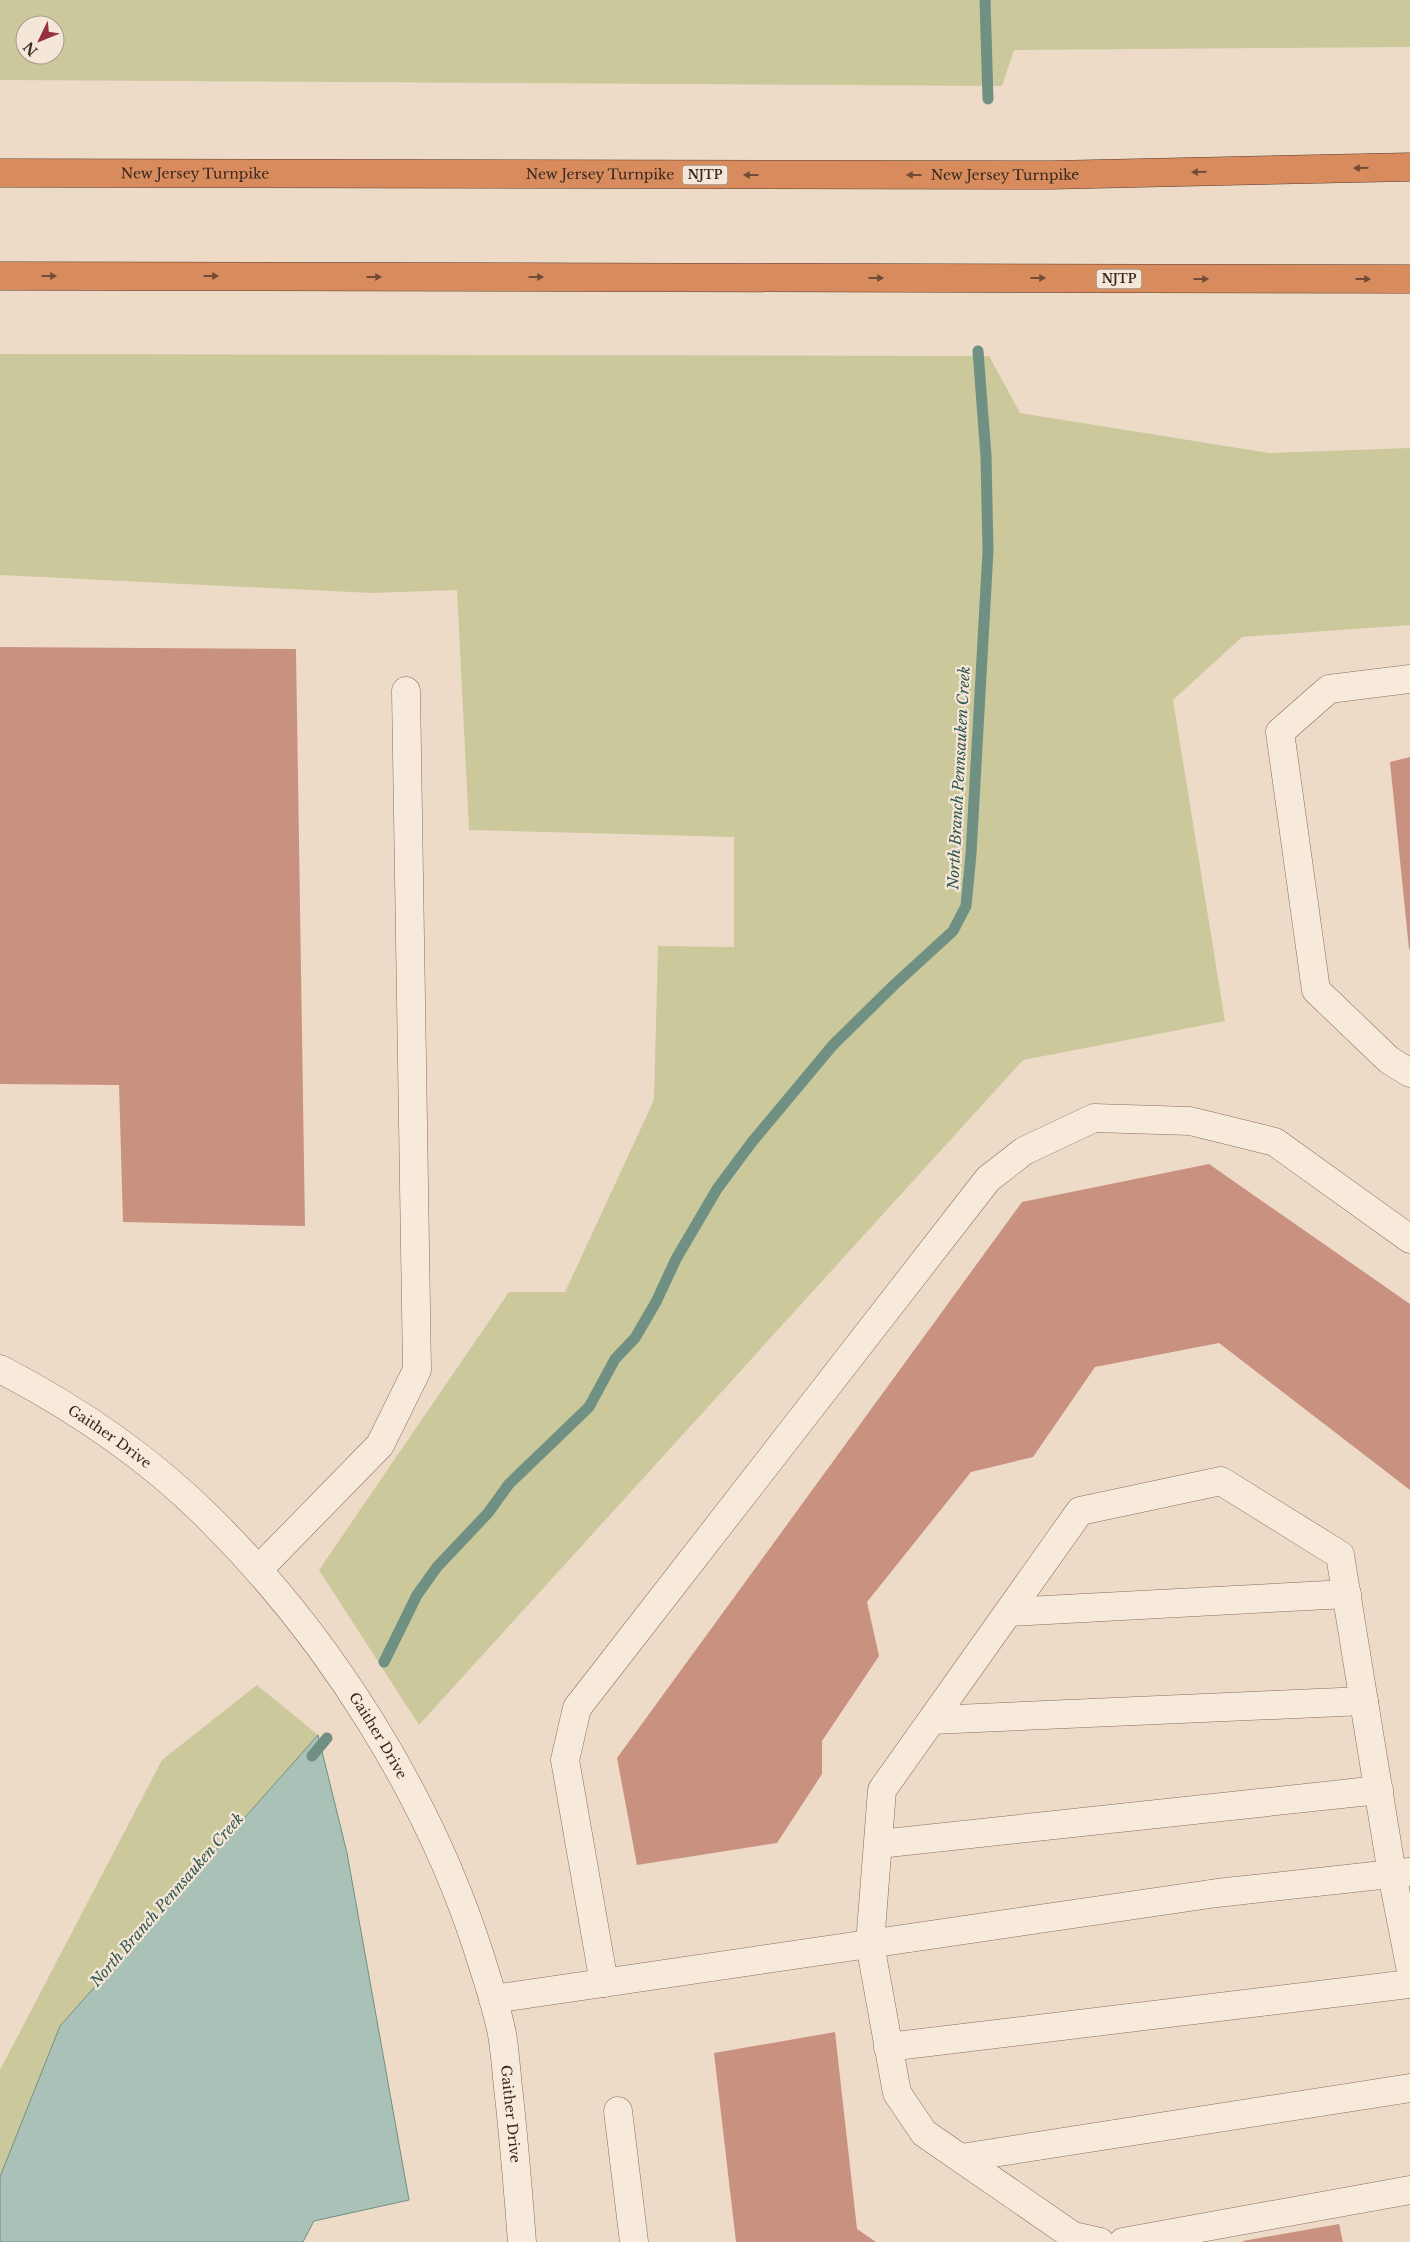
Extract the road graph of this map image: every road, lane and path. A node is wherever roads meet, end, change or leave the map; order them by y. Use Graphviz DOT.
graph roads {
  1 [pos="1410,166"];
  2 [pos="0,173"];
  3 [pos="0,276"];
  4 [pos="1410,279"];
  5 [pos="1410,680"];
  6 [pos="406,691"];
  7 [pos="1410,1073"];
  8 [pos="1410,1239"];
  9 [pos="0,1369"];
  10 [pos="258,1570"];
  11 [pos="1346,1594"];
  12 [pos="1008,1612"];
  13 [pos="1364,1701"];
  14 [pos="932,1720"];
  15 [pos="1379,1790"];
  16 [pos="879,1844"];
  17 [pos="1401,1873"];
  18 [pos="870,1944"];
  19 [pos="1410,1966"];
  20 [pos="604,1983"];
  21 [pos="1410,1984"];
  22 [pos="493,1999"];
  23 [pos="888,2047"];
  24 [pos="1410,2088"];
  25 [pos="618,2112"];
  26 [pos="961,2158"];
  27 [pos="1410,2190"];
  28 [pos="522,2242"];
  29 [pos="634,2242"];
  30 [pos="1100,2242"];
  31 [pos="1123,2242"];
  1 -- 2 [label="highway, New Jersey Turnpike / NJTP, one-way"];
  3 -- 4 [label="highway, NJTP, one-way"];
  5 -- 7 [label="street"];
  6 -- 10 [label="street"];
  8 -- 20 [label="street"];
  9 -- 10 [label="street, Gaither Drive"];
  10 -- 22 [label="street, Gaither Drive"];
  11 -- 12 [label="street"];
  11 -- 12 [label="street"];
  11 -- 13 [label="street"];
  12 -- 14 [label="street"];
  13 -- 14 [label="street"];
  13 -- 15 [label="street"];
  14 -- 16 [label="street"];
  15 -- 16 [label="street"];
  15 -- 17 [label="street"];
  16 -- 18 [label="street"];
  17 -- 18 [label="street"];
  17 -- 19 [label="street"];
  18 -- 20 [label="street"];
  18 -- 23 [label="street"];
  20 -- 22 [label="street"];
  21 -- 23 [label="street"];
  22 -- 28 [label="street, Gaither Drive"];
  23 -- 26 [label="street"];
  24 -- 26 [label="street"];
  25 -- 29 [label="street"];
  26 -- 30 [label="street"];
  27 -- 31 [label="street"];
}
